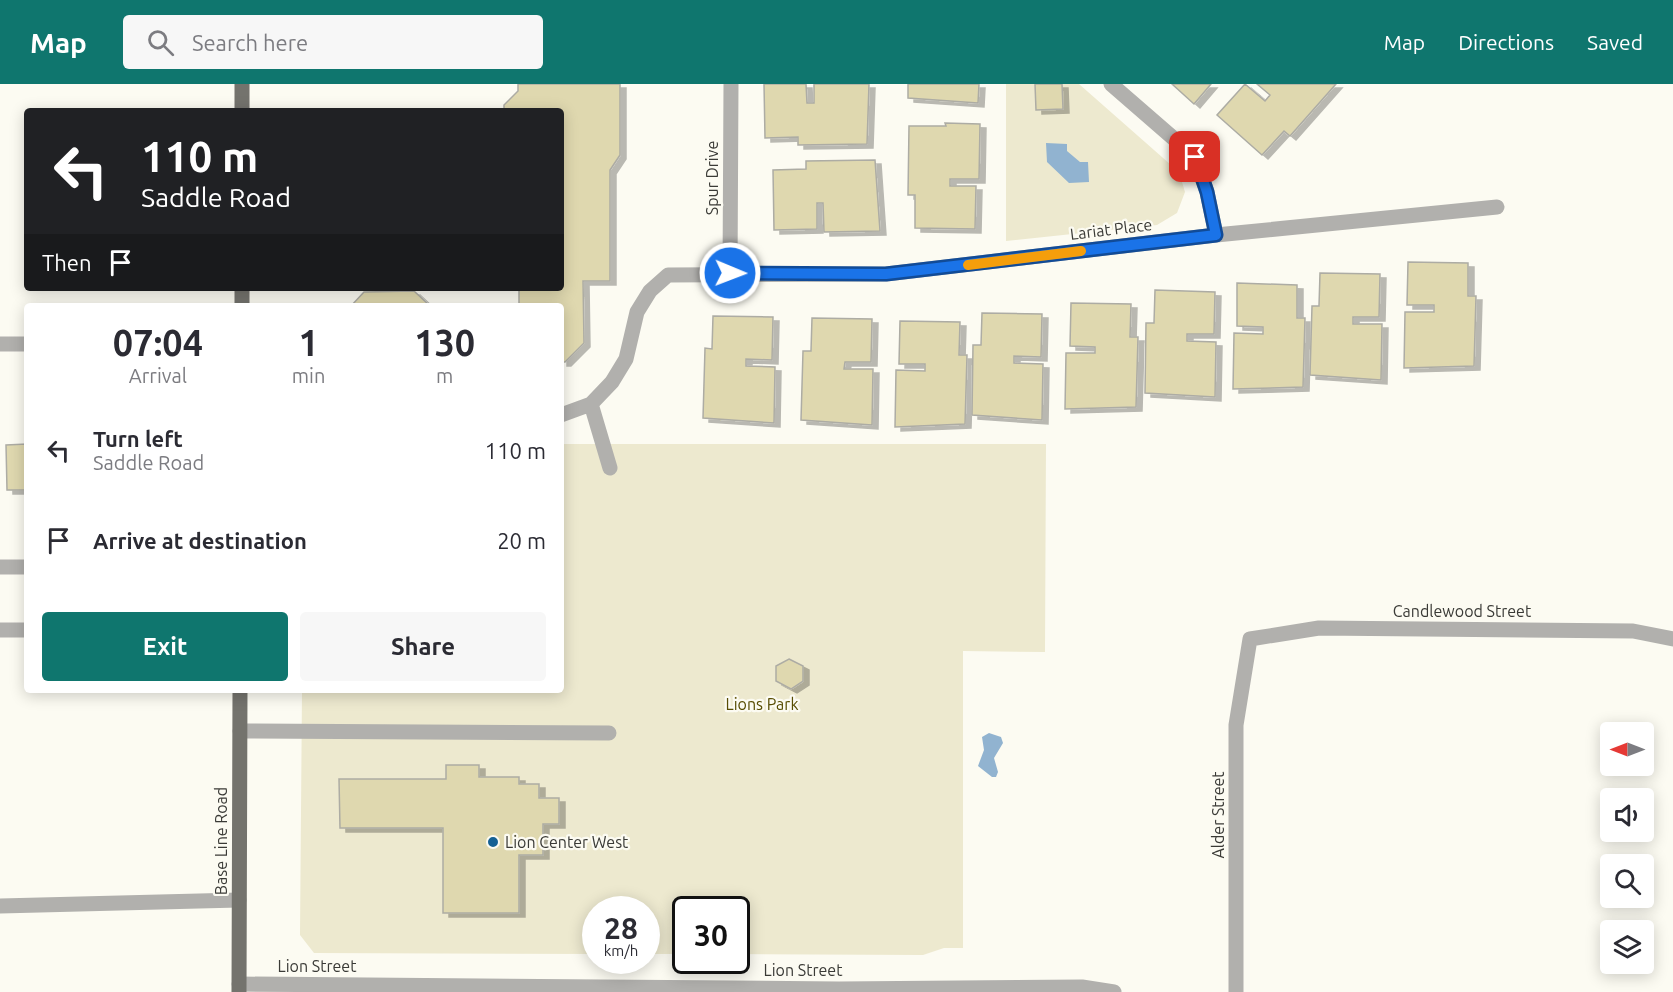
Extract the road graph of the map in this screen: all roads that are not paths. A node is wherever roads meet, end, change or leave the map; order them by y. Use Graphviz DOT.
graph roads {
  1 [pos="242,84"];
  2 [pos="730,84"];
  3 [pos="1111,84"];
  4 [pos="242,108"];
  5 [pos="1497,207"];
  6 [pos="1216,235"];
  7 [pos="730,273"];
  8 [pos="0,344"];
  9 [pos="24,344"];
  10 [pos="591,404"];
  11 [pos="564,414"];
  12 [pos="610,468"];
  13 [pos="0,567"];
  14 [pos="24,567"];
  15 [pos="0,630"];
  16 [pos="24,630"];
  17 [pos="1250,639"];
  18 [pos="1673,639"];
  19 [pos="240,693"];
  20 [pos="240,731"];
  21 [pos="609,733"];
  22 [pos="239,900"];
  23 [pos="0,906"];
  24 [pos="239,988"];
  25 [pos="1114,992"];
  26 [pos="1236,992"];
  1 -- 4 [label="main road"];
  2 -- 7 [label="street, Spur Drive"];
  3 -- 6 [label="street"];
  5 -- 6 [label="street, Lariat Place"];
  6 -- 7 [label="street, Lariat Place"];
  7 -- 10 [label="street, Lariat Place"];
  8 -- 9 [label="street"];
  10 -- 11 [label="street"];
  10 -- 12 [label="street"];
  13 -- 14 [label="street"];
  15 -- 16 [label="street"];
  17 -- 18 [label="street, Candlewood Street"];
  17 -- 26 [label="street, Alder Street"];
  19 -- 20 [label="main road, Base Line Road"];
  20 -- 21 [label="street"];
  20 -- 22 [label="main road, Base Line Road"];
  22 -- 23 [label="street"];
  22 -- 24 [label="main road, Base Line Road"];
  24 -- 25 [label="street, Lion Street"];
}
